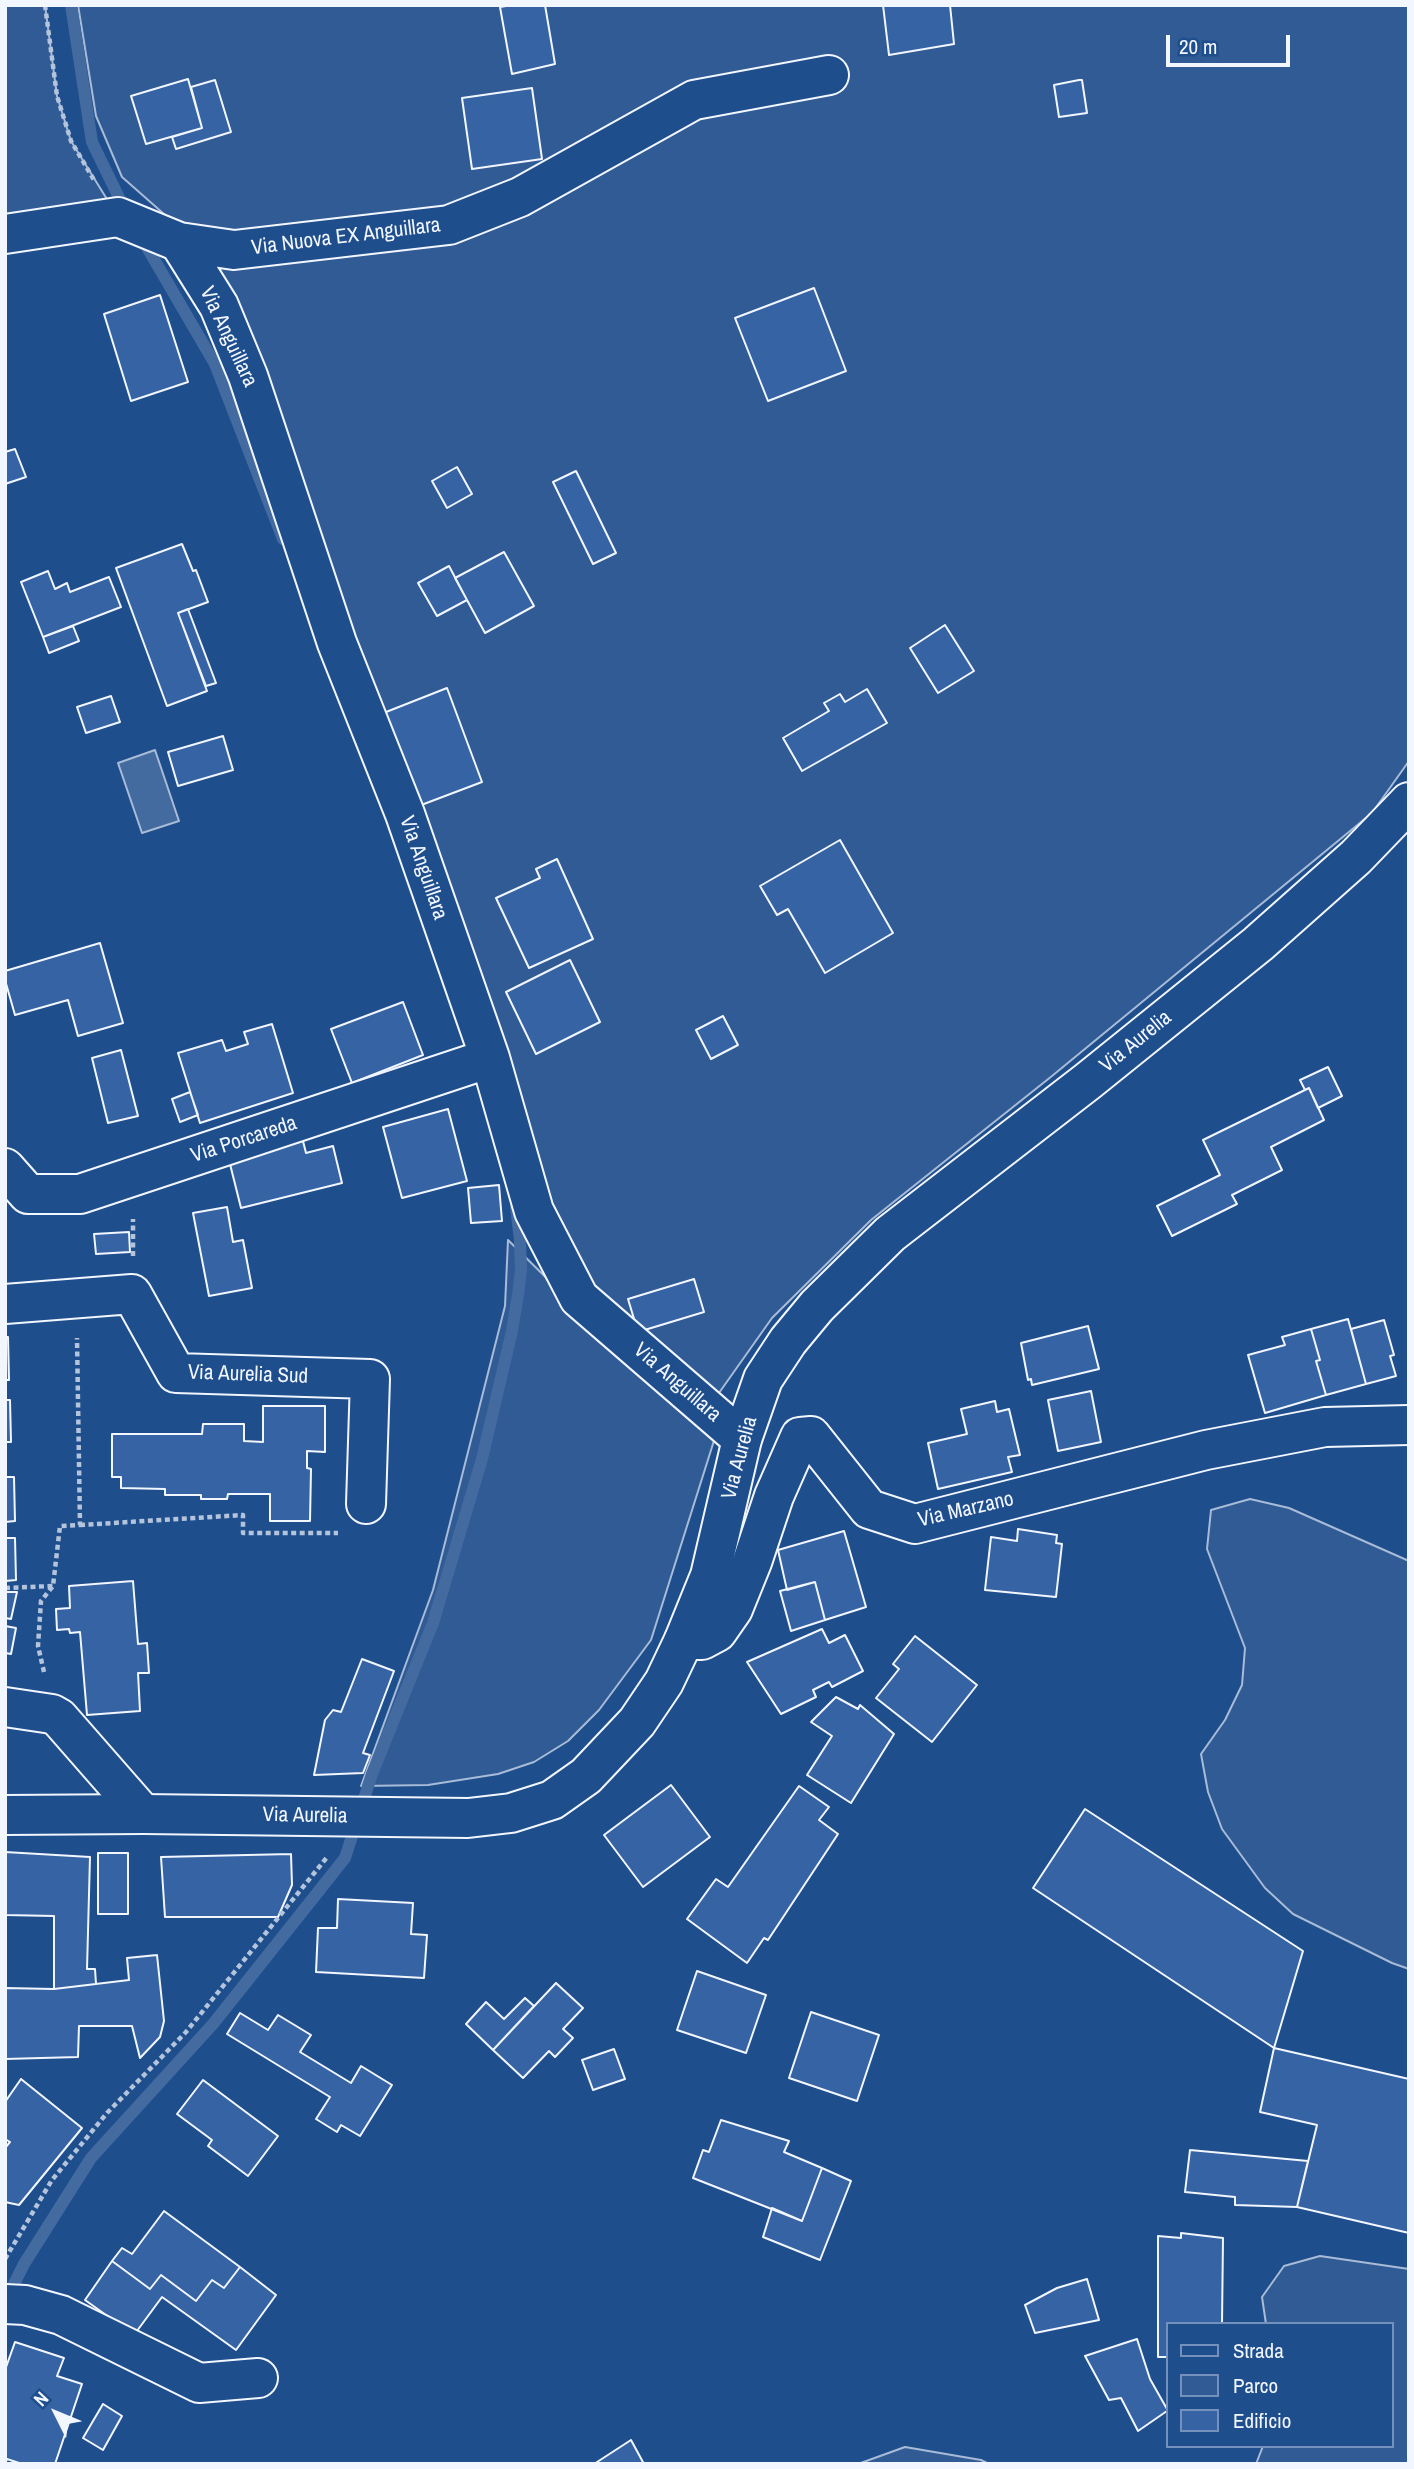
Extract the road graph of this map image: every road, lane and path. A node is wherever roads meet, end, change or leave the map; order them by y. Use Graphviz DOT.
graph roads {
  1 [pos="45,5"];
  2 [pos="829,75"];
  3 [pos="118,217"];
  4 [pos="5,234"];
  5 [pos="179,243"];
  6 [pos="1409,802"];
  7 [pos="490,1058"];
  8 [pos="5,1168"];
  9 [pos="134,1176"];
  10 [pos="132,1294"];
  11 [pos="76,1298"];
  12 [pos="5,1304"];
  13 [pos="1409,1425"];
  14 [pos="742,1439"];
  15 [pos="366,1504"];
  16 [pos="80,1525"];
  17 [pos="54,1586"];
  18 [pos="5,1588"];
  19 [pos="684,1640"];
  20 [pos="38,1646"];
  21 [pos="5,1707"];
  22 [pos="143,1814"];
  23 [pos="5,1815"];
  24 [pos="326,1816"];
  25 [pos="5,2259"];
  26 [pos="15,2305"];
  27 [pos="258,2378"];
  1 -- 3 [label="path"];
  2 -- 5 [label="street, Via Nuova EX Anguillara"];
  3 -- 4 [label="street"];
  3 -- 5 [label="street, Via Nuova EX Anguillara"];
  5 -- 7 [label="street, Via Anguillara"];
  6 -- 14 [label="street, Via Aurelia"];
  7 -- 9 [label="street, Via Porcareda"];
  7 -- 14 [label="street, Via Anguillara"];
  8 -- 9 [label="street, Via Porcareda"];
  9 -- 10 [label="path"];
  10 -- 11 [label="street"];
  10 -- 15 [label="street, Via Aurelia Sud"];
  11 -- 12 [label="street"];
  11 -- 16 [label="path"];
  13 -- 19 [label="street, Via Marzano"];
  14 -- 19 [label="street, Via Aurelia"];
  15 -- 16 [label="path"];
  16 -- 17 [label="path"];
  17 -- 18 [label="path"];
  17 -- 20 [label="path"];
  19 -- 24 [label="street, Via Aurelia"];
  21 -- 22 [label="street"];
  22 -- 23 [label="street, Via Aurelia"];
  22 -- 24 [label="street, Via Aurelia"];
  24 -- 25 [label="path"];
  26 -- 27 [label="street"];
}
